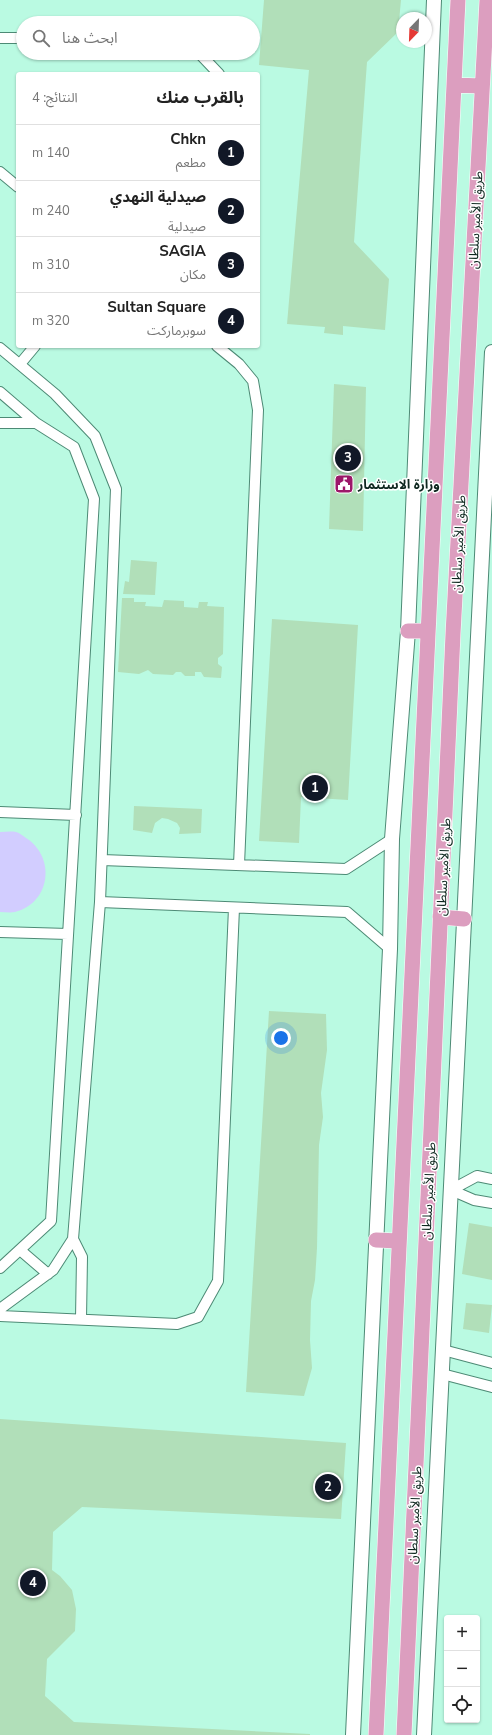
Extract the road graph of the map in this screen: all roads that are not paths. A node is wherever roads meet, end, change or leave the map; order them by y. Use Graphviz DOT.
graph roads {
  1 [pos="434,0"];
  2 [pos="458,0"];
  3 [pos="487,0"];
  4 [pos="0,38"];
  5 [pos="16,38"];
  6 [pos="206,60"];
  7 [pos="217,72"];
  8 [pos="454,84"];
  9 [pos="482,86"];
  10 [pos="0,172"];
  11 [pos="16,185"];
  12 [pos="0,348"];
  13 [pos="33,348"];
  14 [pos="219,348"];
  15 [pos="492,352"];
  16 [pos="20,364"];
  17 [pos="0,392"];
  18 [pos="36,422"];
  19 [pos="0,423"];
  20 [pos="489,458"];
  21 [pos="408,631"];
  22 [pos="428,632"];
  23 [pos="0,812"];
  24 [pos="76,815"];
  25 [pos="392,839"];
  26 [pos="102,860"];
  27 [pos="239,865"];
  28 [pos="100,902"];
  29 [pos="234,908"];
  30 [pos="440,917"];
  31 [pos="464,919"];
  32 [pos="0,932"];
  33 [pos="68,934"];
  34 [pos="390,949"];
  35 [pos="492,1178"];
  36 [pos="451,1190"];
  37 [pos="492,1203"];
  38 [pos="72,1239"];
  39 [pos="376,1240"];
  40 [pos="399,1241"];
  41 [pos="20,1250"];
  42 [pos="0,1268"];
  43 [pos="48,1274"];
  44 [pos="2,1304"];
  45 [pos="0,1316"];
  46 [pos="81,1319"];
  47 [pos="443,1350"];
  48 [pos="492,1363"];
  49 [pos="442,1374"];
  50 [pos="492,1387"];
  51 [pos="353,1735"];
  52 [pos="376,1735"];
  53 [pos="404,1735"];
  54 [pos="424,1735"];
  1 -- 21 [label="main road"];
  2 -- 8 [label="main road, طريق الأمير سلطان"];
  3 -- 9 [label="main road, طريق الأمير سلطان"];
  4 -- 5 [label="street"];
  6 -- 7 [label="street"];
  8 -- 9 [label="main road"];
  8 -- 22 [label="main road, طريق الأمير سلطان"];
  9 -- 30 [label="main road, طريق الأمير سلطان"];
  10 -- 11 [label="street"];
  12 -- 16 [label="street"];
  13 -- 16 [label="street"];
  14 -- 27 [label="street"];
  15 -- 20 [label="main road"];
  16 -- 26 [label="street"];
  17 -- 18 [label="street"];
  18 -- 19 [label="street"];
  18 -- 24 [label="street"];
  20 -- 31 [label="main road"];
  21 -- 22 [label="main road"];
  21 -- 25 [label="main road"];
  22 -- 40 [label="main road, طريق الأمير سلطان"];
  23 -- 24 [label="street"];
  24 -- 33 [label="street"];
  25 -- 27 [label="street"];
  25 -- 34 [label="main road"];
  26 -- 27 [label="street"];
  26 -- 28 [label="street"];
  28 -- 29 [label="street"];
  28 -- 38 [label="street"];
  29 -- 34 [label="street"];
  29 -- 46 [label="street"];
  30 -- 31 [label="main road"];
  30 -- 53 [label="main road, طريق الأمير سلطان"];
  31 -- 36 [label="main road"];
  32 -- 33 [label="street"];
  33 -- 41 [label="street"];
  34 -- 39 [label="main road"];
  35 -- 36 [label="street"];
  36 -- 37 [label="street"];
  36 -- 47 [label="main road"];
  38 -- 43 [label="street"];
  38 -- 46 [label="street"];
  39 -- 40 [label="main road"];
  39 -- 51 [label="main road"];
  40 -- 52 [label="main road, طريق الأمير سلطان"];
  41 -- 42 [label="street"];
  41 -- 43 [label="street"];
  43 -- 44 [label="street"];
  45 -- 46 [label="street"];
  47 -- 48 [label="street"];
  47 -- 49 [label="main road"];
  49 -- 50 [label="street"];
  49 -- 54 [label="main road"];
}
